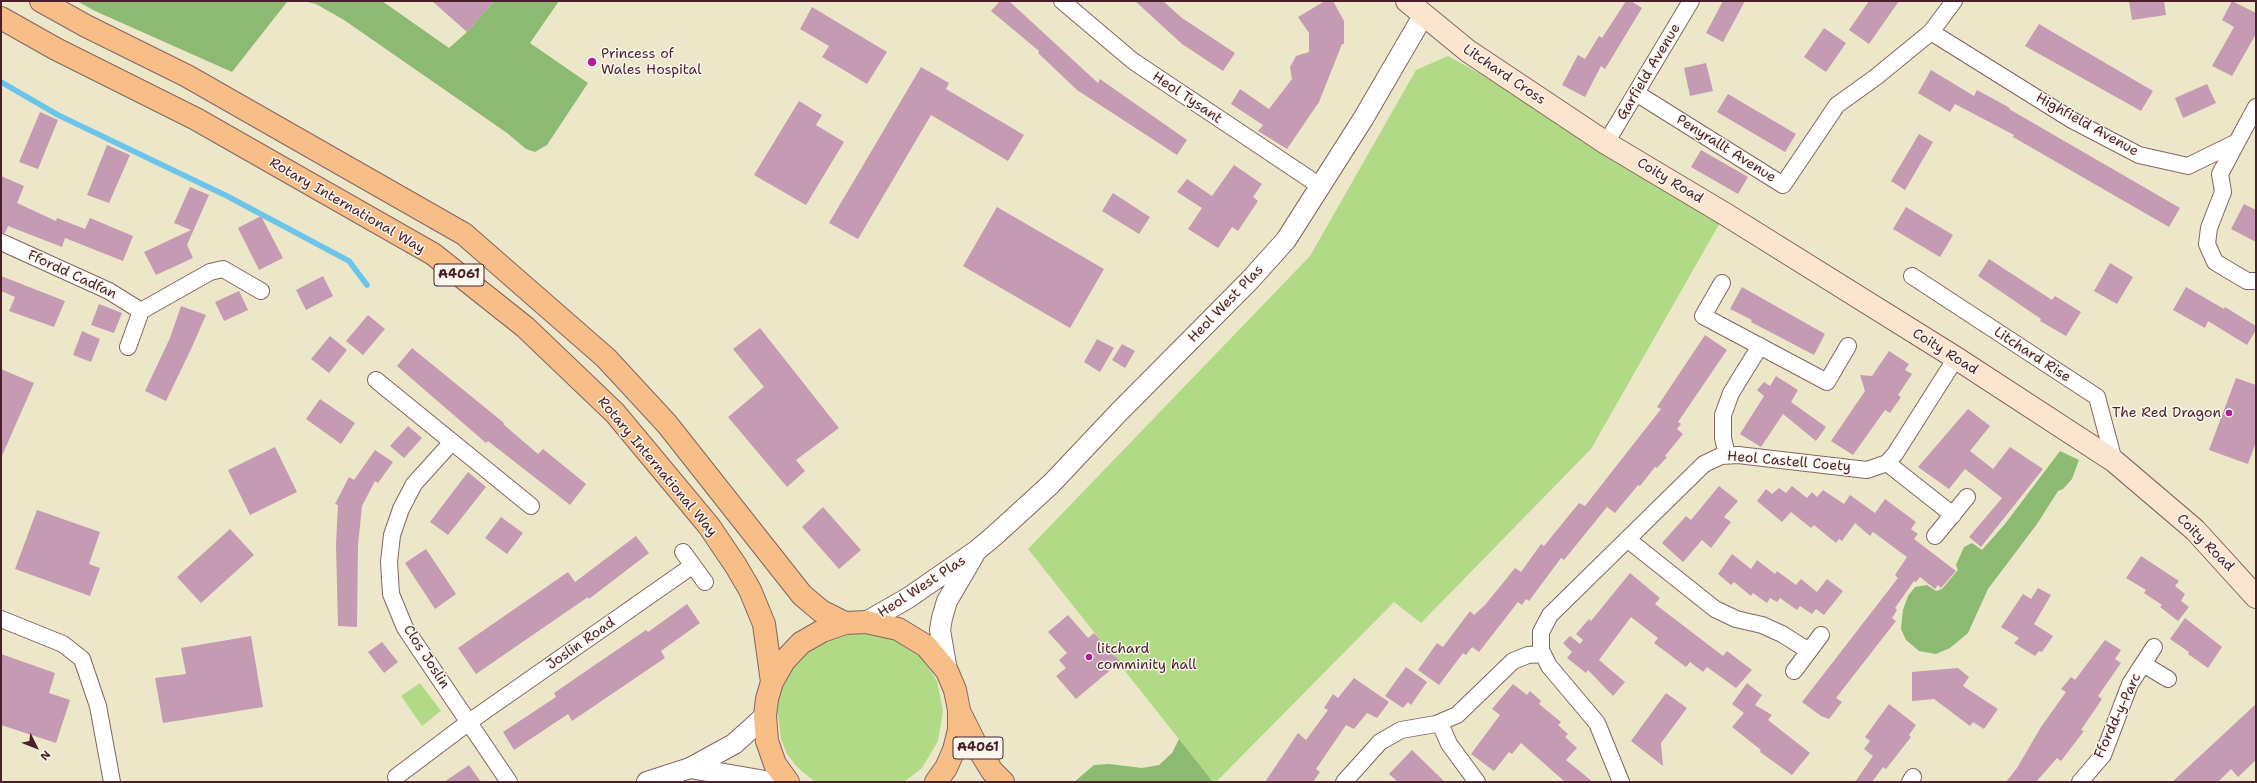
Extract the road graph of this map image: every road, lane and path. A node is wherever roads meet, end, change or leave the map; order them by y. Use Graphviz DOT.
graph roads {
  1 [pos="41,1"];
  2 [pos="1062,1"];
  3 [pos="1407,1"];
  4 [pos="1691,1"];
  5 [pos="1954,1"];
  6 [pos="1424,16"];
  7 [pos="1,18"];
  8 [pos="1931,32"];
  9 [pos="1636,93"];
  10 [pos="2256,107"];
  11 [pos="2237,142"];
  12 [pos="1606,143"];
  13 [pos="1320,186"];
  14 [pos="1,242"];
  15 [pos="1912,276"];
  16 [pos="2256,281"];
  17 [pos="1722,283"];
  18 [pos="261,291"];
  19 [pos="142,311"];
  20 [pos="1760,346"];
  21 [pos="1848,346"];
  22 [pos="128,347"];
  23 [pos="1956,358"];
  24 [pos="376,380"];
  25 [pos="452,442"];
  26 [pos="1727,455"];
  27 [pos="2114,460"];
  28 [pos="1887,463"];
  29 [pos="1967,497"];
  30 [pos="531,506"];
  31 [pos="1953,515"];
  32 [pos="1935,536"];
  33 [pos="1627,539"];
  34 [pos="976,551"];
  35 [pos="705,582"];
  36 [pos="2254,591"];
  37 [pos="1,619"];
  38 [pos="866,622"];
  39 [pos="845,623"];
  40 [pos="1821,635"];
  41 [pos="2154,647"];
  42 [pos="1809,652"];
  43 [pos="1543,654"];
  44 [pos="2143,664"];
  45 [pos="947,671"];
  46 [pos="1794,671"];
  47 [pos="2168,679"];
  48 [pos="772,682"];
  49 [pos="959,710"];
  50 [pos="764,716"];
  51 [pos="469,722"];
  52 [pos="1440,722"];
  53 [pos="690,768"];
  54 [pos="396,777"];
  55 [pos="112,782"];
  56 [pos="509,782"];
  57 [pos="647,782"];
  58 [pos="771,782"];
  59 [pos="788,782"];
  60 [pos="936,782"];
  61 [pos="1003,782"];
  62 [pos="1344,782"];
  63 [pos="1477,782"];
  64 [pos="1621,782"];
  65 [pos="2080,782"];
  1 -- 39 [label="main road, A4061"];
  2 -- 13 [label="street, Heol Tysant"];
  3 -- 6 [label="main road, Litchard Cross"];
  4 -- 9 [label="street, Garfield Avenue"];
  5 -- 8 [label="street, Penyrallt Avenue"];
  6 -- 12 [label="main road, Litchard Cross"];
  6 -- 13 [label="street, Heol West Plas"];
  7 -- 48 [label="main road, Rotary International Way / A4061"];
  8 -- 9 [label="street, Penyrallt Avenue"];
  8 -- 11 [label="street, Highfield Avenue"];
  9 -- 12 [label="street, Garfield Avenue"];
  10 -- 11 [label="street"];
  11 -- 16 [label="street"];
  12 -- 23 [label="main road, Coity Road"];
  13 -- 34 [label="street, Heol West Plas"];
  14 -- 19 [label="street, Ffordd Cadfan"];
  15 -- 27 [label="street, Litchard Rise"];
  17 -- 20 [label="street"];
  18 -- 19 [label="street"];
  19 -- 22 [label="street"];
  20 -- 21 [label="street"];
  20 -- 26 [label="street"];
  23 -- 27 [label="main road, Coity Road"];
  23 -- 28 [label="street"];
  24 -- 25 [label="street"];
  25 -- 30 [label="street"];
  25 -- 51 [label="street, Clos Joslin"];
  26 -- 28 [label="street, Heol Castell Coety"];
  26 -- 33 [label="street, Heol Castell Coety"];
  27 -- 36 [label="main road, Coity Road"];
  28 -- 31 [label="street"];
  29 -- 31 [label="street"];
  31 -- 32 [label="street"];
  33 -- 42 [label="street"];
  33 -- 43 [label="street, Heol Castell Coety"];
  34 -- 38 [label="street, Heol West Plas"];
  34 -- 45 [label="street, Heol West Plas"];
  35 -- 51 [label="street, Joslin Road"];
  37 -- 55 [label="street"];
  38 -- 39 [label="main road"];
  38 -- 45 [label="main road"];
  39 -- 48 [label="main road"];
  40 -- 42 [label="street"];
  41 -- 44 [label="street, Ffordd-y-Parc"];
  42 -- 46 [label="street"];
  43 -- 52 [label="street"];
  43 -- 64 [label="street, Heol Castell Coety"];
  44 -- 47 [label="street"];
  44 -- 65 [label="street, Ffordd-y-Parc"];
  45 -- 49 [label="main road"];
  48 -- 50 [label="main road"];
  49 -- 60 [label="main road"];
  49 -- 61 [label="main road, A4061"];
  50 -- 53 [label="street"];
  50 -- 59 [label="main road"];
  51 -- 54 [label="street, Joslin Road"];
  51 -- 56 [label="street"];
  52 -- 62 [label="street"];
  52 -- 63 [label="street"];
  53 -- 57 [label="street"];
  53 -- 58 [label="street"];
}
